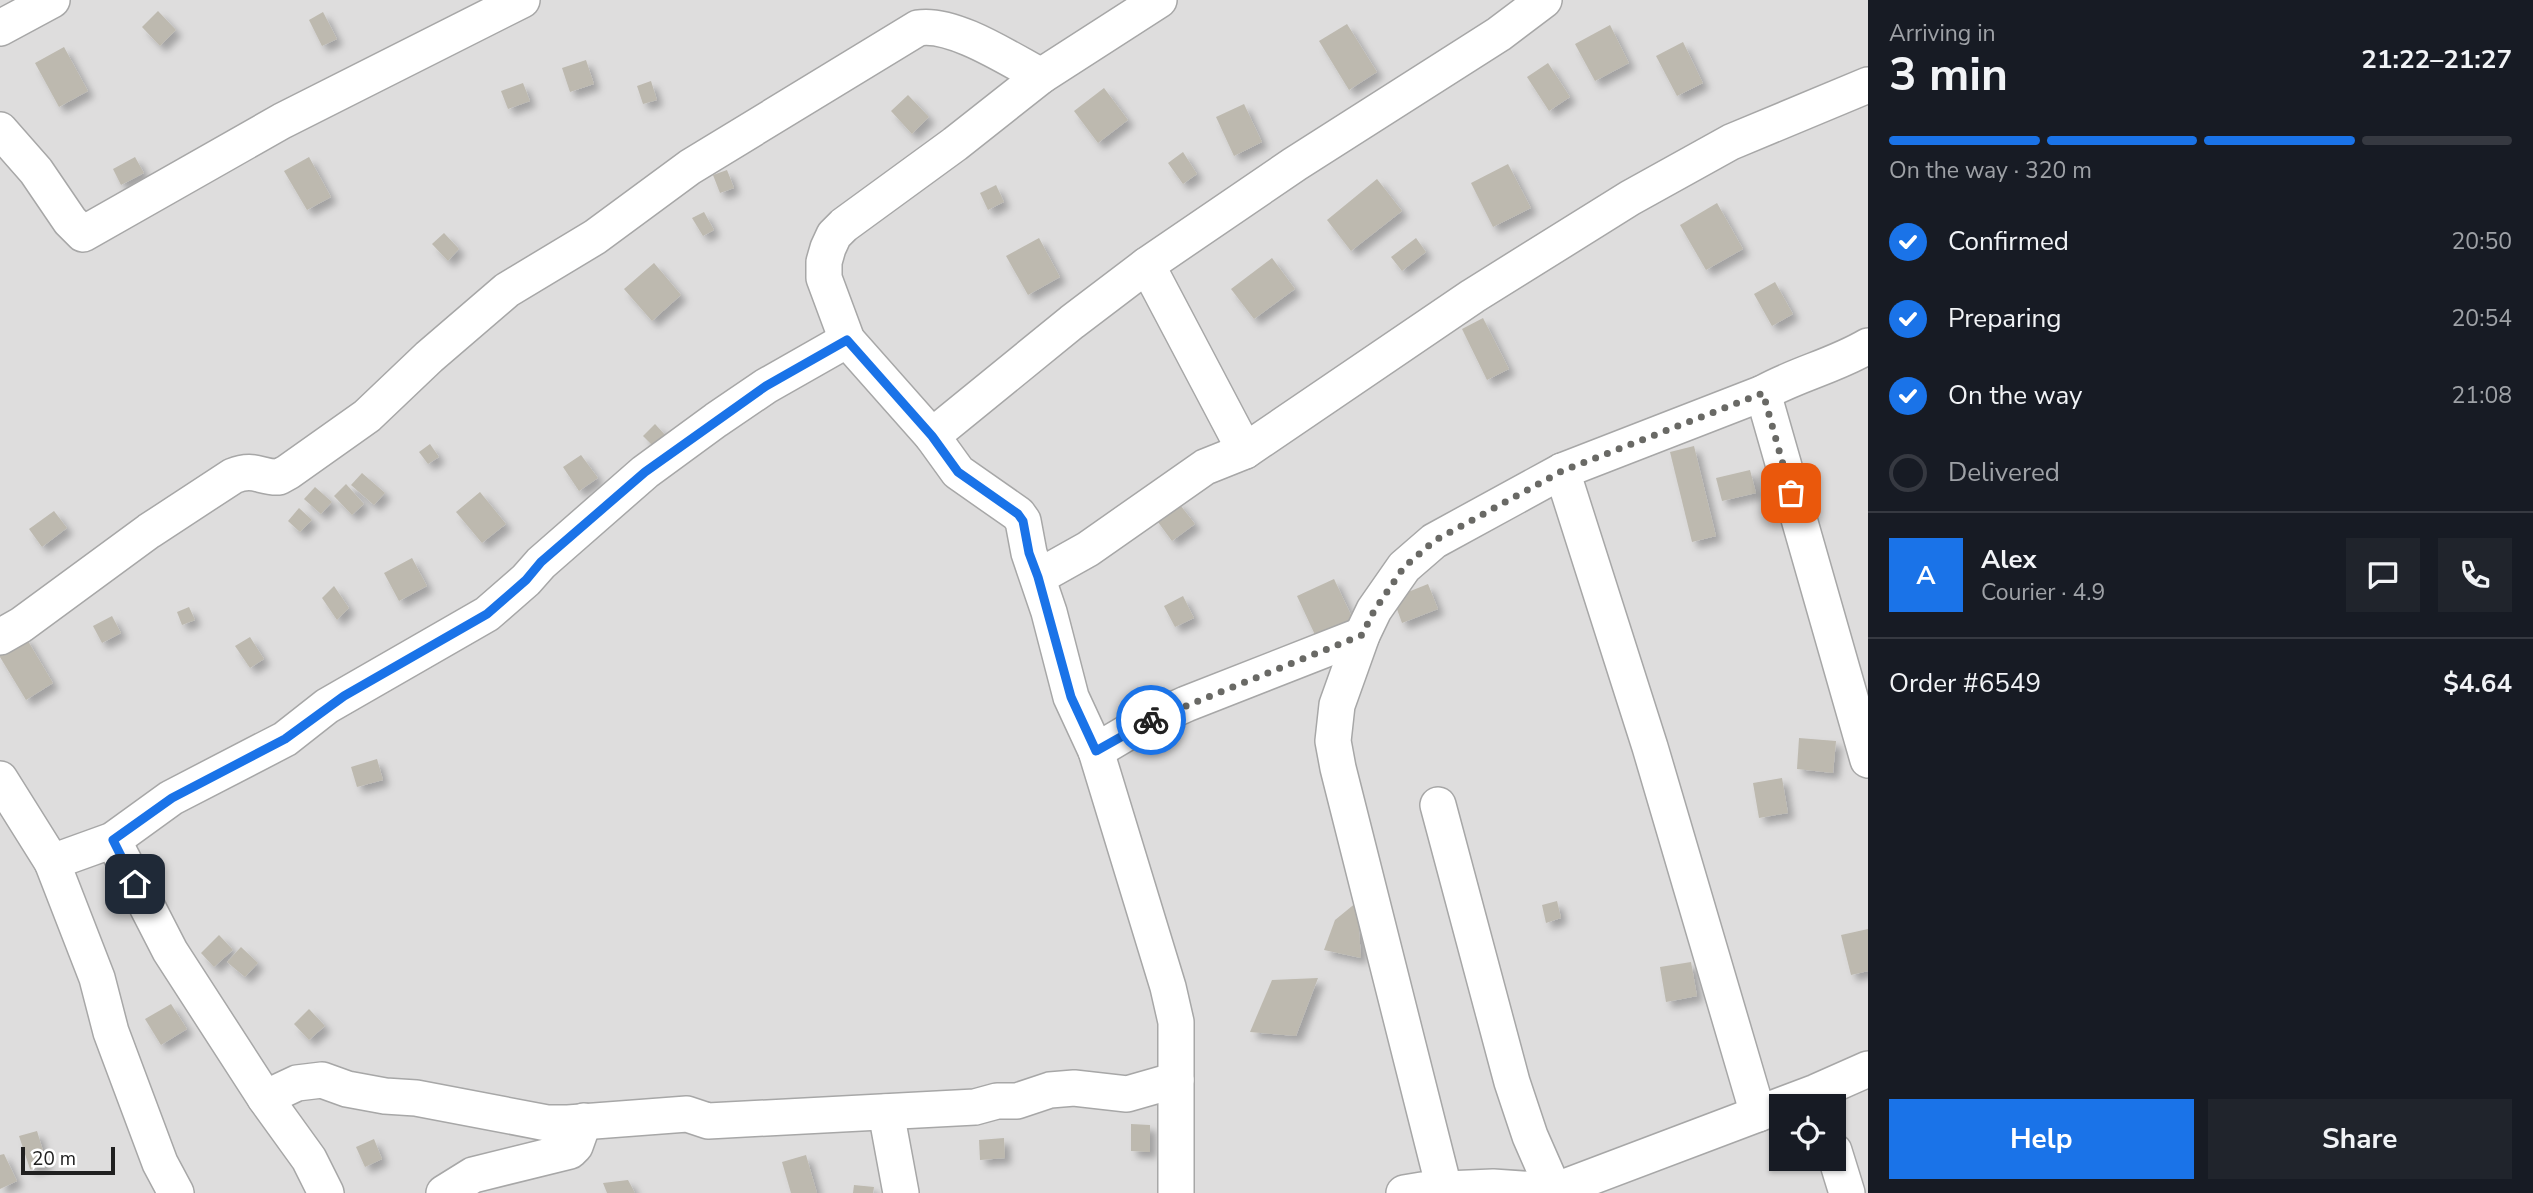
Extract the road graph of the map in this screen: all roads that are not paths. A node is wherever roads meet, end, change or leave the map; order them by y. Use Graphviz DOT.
graph roads {
  1 [pos="52,0"];
  2 [pos="522,0"];
  3 [pos="1159,0"];
  4 [pos="1544,0"];
  5 [pos="0,28"];
  6 [pos="1041,76"];
  7 [pos="1868,85"];
  8 [pos="0,132"];
  9 [pos="1147,265"];
  10 [pos="847,340"];
  11 [pos="1868,346"];
  12 [pos="1763,393"];
  13 [pos="932,436"];
  14 [pos="1245,452"];
  15 [pos="1562,471"];
  16 [pos="1038,577"];
  17 [pos="1362,635"];
  18 [pos="0,637"];
  19 [pos="1096,751"];
  20 [pos="1868,760"];
  21 [pos="0,779"];
  22 [pos="1437,805"];
  23 [pos="113,840"];
  24 [pos="52,862"];
  25 [pos="1868,1069"];
  26 [pos="1176,1080"];
  27 [pos="1826,1094"];
  28 [pos="265,1098"];
  29 [pos="1769,1111"];
  30 [pos="886,1112"];
  31 [pos="1758,1114"];
  32 [pos="584,1121"];
  33 [pos="1840,1171"];
  34 [pos="1444,1188"];
  35 [pos="1555,1192"];
  36 [pos="176,1193"];
  37 [pos="326,1193"];
  38 [pos="444,1193"];
  39 [pos="901,1193"];
  40 [pos="1177,1193"];
  41 [pos="1404,1193"];
  42 [pos="1847,1193"];
  1 -- 5 [label="street"];
  2 -- 8 [label="street"];
  3 -- 6 [label="street"];
  4 -- 9 [label="street"];
  6 -- 10 [label="street"];
  6 -- 18 [label="street"];
  7 -- 14 [label="street"];
  9 -- 13 [label="street"];
  9 -- 14 [label="street"];
  10 -- 13 [label="street"];
  10 -- 23 [label="street"];
  11 -- 12 [label="street"];
  12 -- 15 [label="street"];
  12 -- 20 [label="street"];
  13 -- 16 [label="street"];
  14 -- 16 [label="street"];
  15 -- 17 [label="street"];
  15 -- 31 [label="street"];
  16 -- 19 [label="street"];
  17 -- 19 [label="street"];
  17 -- 34 [label="street"];
  19 -- 26 [label="street"];
  21 -- 24 [label="street"];
  22 -- 35 [label="street"];
  23 -- 24 [label="street"];
  23 -- 28 [label="street"];
  24 -- 36 [label="street"];
  25 -- 27 [label="street"];
  26 -- 30 [label="street"];
  26 -- 40 [label="street"];
  28 -- 32 [label="street"];
  28 -- 37 [label="street"];
  29 -- 31 [label="street"];
  30 -- 32 [label="street"];
  30 -- 39 [label="street"];
  31 -- 35 [label="street"];
  32 -- 38 [label="street"];
  33 -- 42 [label="street"];
  34 -- 35 [label="street"];
  34 -- 41 [label="street"];
}
